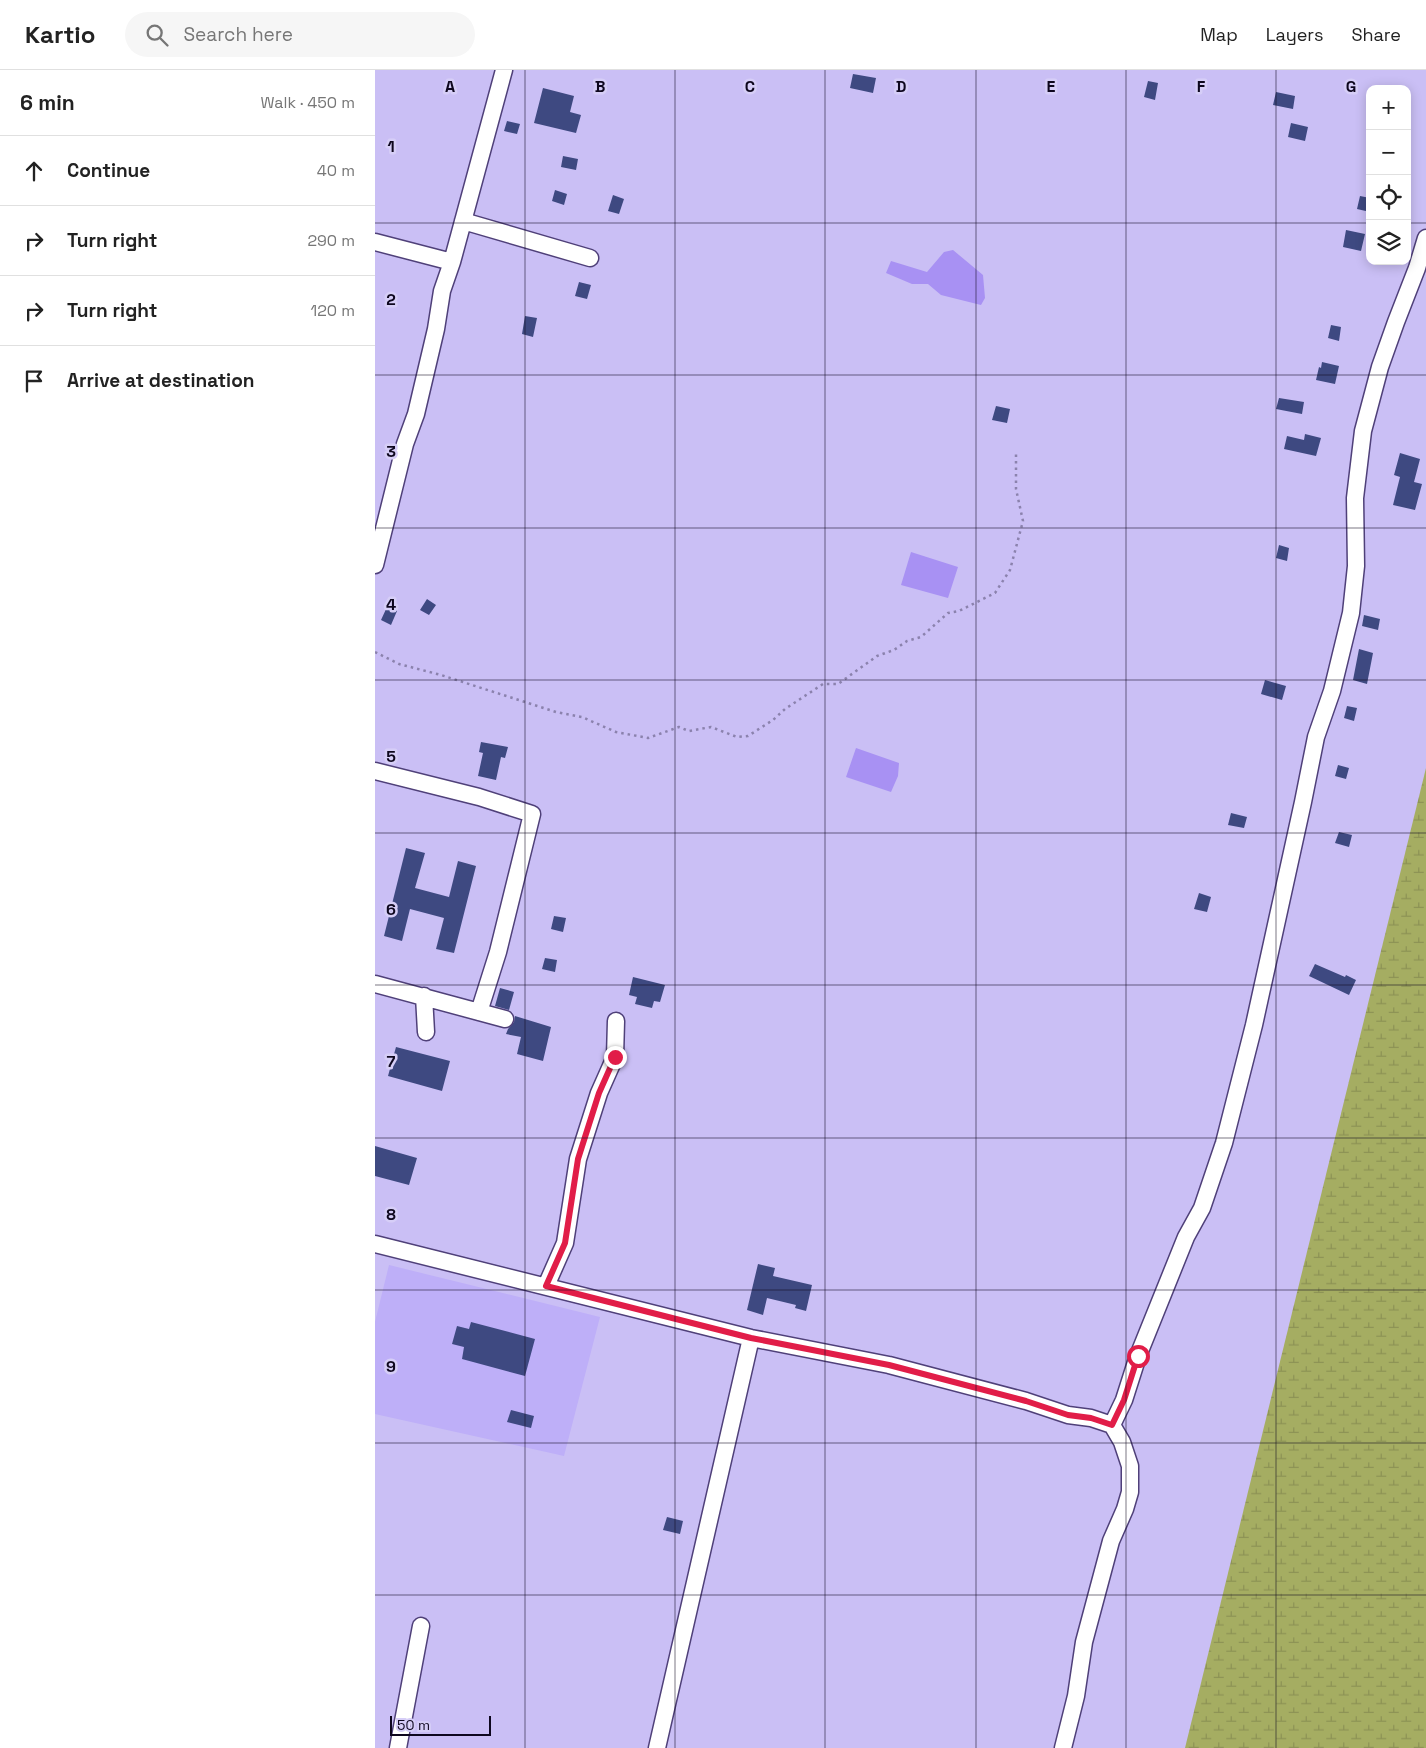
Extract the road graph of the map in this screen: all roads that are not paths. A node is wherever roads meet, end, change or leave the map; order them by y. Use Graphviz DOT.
graph roads {
  1 [pos="504,70"];
  2 [pos="463,221"];
  3 [pos="1426,238"];
  4 [pos="375,242"];
  5 [pos="590,258"];
  6 [pos="452,262"];
  7 [pos="375,565"];
  8 [pos="375,771"];
  9 [pos="375,984"];
  10 [pos="424,996"];
  11 [pos="479,1012"];
  12 [pos="505,1020"];
  13 [pos="616,1021"];
  14 [pos="427,1032"];
  15 [pos="375,1244"];
  16 [pos="546,1286"];
  17 [pos="751,1338"];
  18 [pos="1112,1425"];
  19 [pos="421,1626"];
  20 [pos="398,1748"];
  21 [pos="657,1748"];
  22 [pos="1063,1748"];
  1 -- 2 [label="street"];
  2 -- 5 [label="street"];
  2 -- 6 [label="street"];
  3 -- 18 [label="street"];
  4 -- 6 [label="street"];
  6 -- 7 [label="street"];
  8 -- 11 [label="street"];
  9 -- 10 [label="street"];
  10 -- 11 [label="street"];
  10 -- 14 [label="street"];
  11 -- 12 [label="street"];
  13 -- 16 [label="street"];
  15 -- 16 [label="street"];
  16 -- 17 [label="street"];
  17 -- 18 [label="street"];
  17 -- 21 [label="street"];
  18 -- 22 [label="street"];
  19 -- 20 [label="street"];
}
